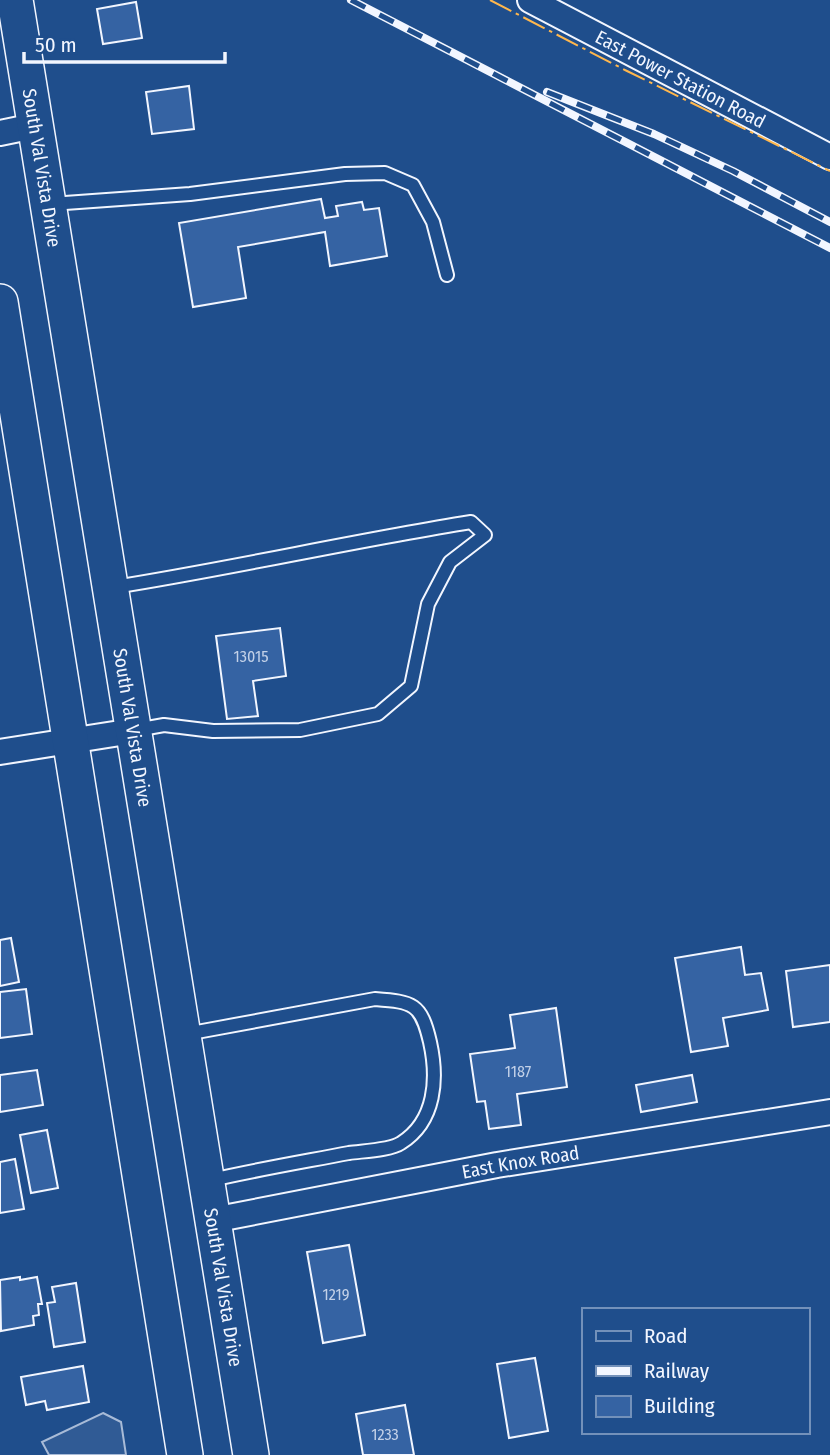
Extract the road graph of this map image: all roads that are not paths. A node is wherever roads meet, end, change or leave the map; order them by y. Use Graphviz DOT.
graph roads {
  1 [pos="15,0"];
  2 [pos="530,0"];
  3 [pos="34,126"];
  4 [pos="0,133"];
  5 [pos="830,157"];
  6 [pos="47,205"];
  7 [pos="447,275"];
  8 [pos="0,302"];
  9 [pos="110,588"];
  10 [pos="133,731"];
  11 [pos="71,740"];
  12 [pos="0,752"];
  13 [pos="182,1034"];
  14 [pos="830,1111"];
  15 [pos="207,1181"];
  16 [pos="213,1220"];
  17 [pos="185,1455"];
  18 [pos="251,1455"];
  1 -- 3 [label="main road, South Val Vista Drive"];
  2 -- 5 [label="street, East Power Station Road"];
  3 -- 4 [label="street"];
  3 -- 6 [label="main road, South Val Vista Drive"];
  6 -- 7 [label="lane"];
  6 -- 9 [label="main road, South Val Vista Drive"];
  8 -- 11 [label="main road"];
  9 -- 10 [label="main road, South Val Vista Drive"];
  9 -- 10 [label="lane"];
  10 -- 11 [label="street"];
  10 -- 13 [label="main road, South Val Vista Drive"];
  11 -- 12 [label="street"];
  11 -- 17 [label="main road"];
  13 -- 15 [label="main road, South Val Vista Drive"];
  13 -- 15 [label="lane"];
  14 -- 16 [label="street, East Knox Road"];
  15 -- 16 [label="main road, South Val Vista Drive"];
  16 -- 18 [label="main road, South Val Vista Drive"];
}
